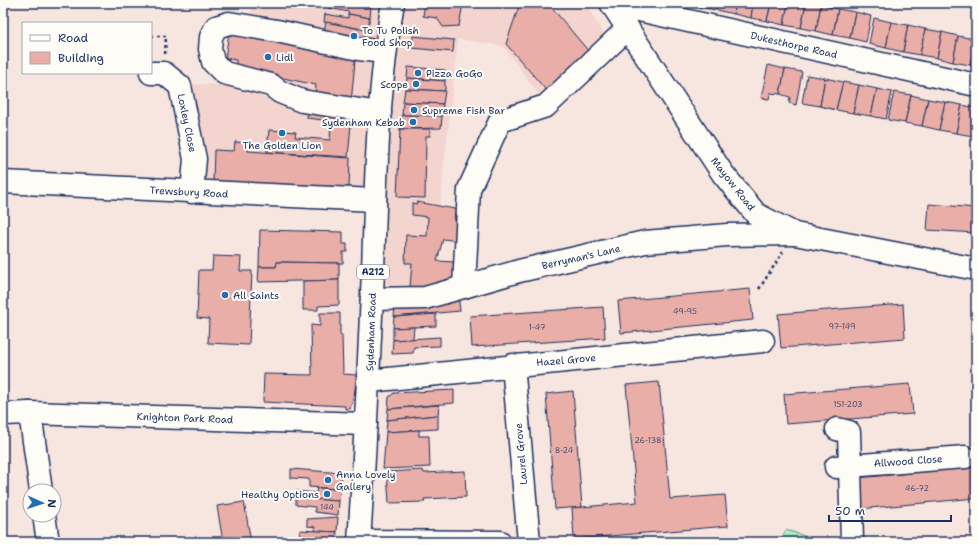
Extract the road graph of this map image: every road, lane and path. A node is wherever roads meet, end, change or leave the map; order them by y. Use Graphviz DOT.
graph roads {
  1 [pos="393,3"];
  2 [pos="612,4"];
  3 [pos="628,28"];
  4 [pos="152,36"];
  5 [pos="384,52"];
  6 [pos="157,73"];
  7 [pos="976,85"];
  8 [pos="380,113"];
  9 [pos="3,182"];
  10 [pos="192,192"];
  11 [pos="375,200"];
  12 [pos="795,234"];
  13 [pos="976,269"];
  14 [pos="464,287"];
  15 [pos="759,289"];
  16 [pos="372,300"];
  17 [pos="763,341"];
  18 [pos="513,365"];
  19 [pos="369,381"];
  20 [pos="30,413"];
  21 [pos="3,414"];
  22 [pos="366,424"];
  23 [pos="837,429"];
  24 [pos="965,457"];
  25 [pos="843,466"];
  26 [pos="40,483"];
  27 [pos="45,523"];
  28 [pos="359,541"];
  29 [pos="48,542"];
  30 [pos="500,542"];
  31 [pos="528,542"];
  32 [pos="852,542"];
  1 -- 5 [label="street, Sydenham Road / A212"];
  2 -- 3 [label="street, Mayow Road"];
  2 -- 7 [label="street, Dukesthorpe Road"];
  3 -- 12 [label="street, Mayow Road"];
  3 -- 14 [label="street"];
  4 -- 6 [label="path"];
  5 -- 8 [label="street, Sydenham Road / A212"];
  5 -- 8 [label="street"];
  6 -- 10 [label="street, Loxley Close"];
  8 -- 11 [label="street, Sydenham Road / A212"];
  9 -- 10 [label="street, Trewsbury Road"];
  10 -- 11 [label="street, Trewsbury Road"];
  11 -- 16 [label="street, Sydenham Road / A212"];
  12 -- 13 [label="street, Mayow Road"];
  12 -- 14 [label="street, Berryman's Lane"];
  12 -- 15 [label="path"];
  14 -- 16 [label="street, Berryman's Lane"];
  16 -- 19 [label="street, Sydenham Road / A212"];
  17 -- 18 [label="street, Hazel Grove"];
  18 -- 19 [label="street, Hazel Grove"];
  18 -- 31 [label="street, Laurel Grove"];
  19 -- 22 [label="street, Sydenham Road / A212"];
  20 -- 21 [label="street, Knighton Park Road"];
  20 -- 22 [label="street, Knighton Park Road"];
  20 -- 26 [label="street"];
  22 -- 28 [label="street, Sydenham Road / A212"];
  23 -- 25 [label="street"];
  24 -- 25 [label="street, Allwood Close"];
  25 -- 32 [label="street"];
  27 -- 29 [label="street"];
  28 -- 30 [label="street"];
}
